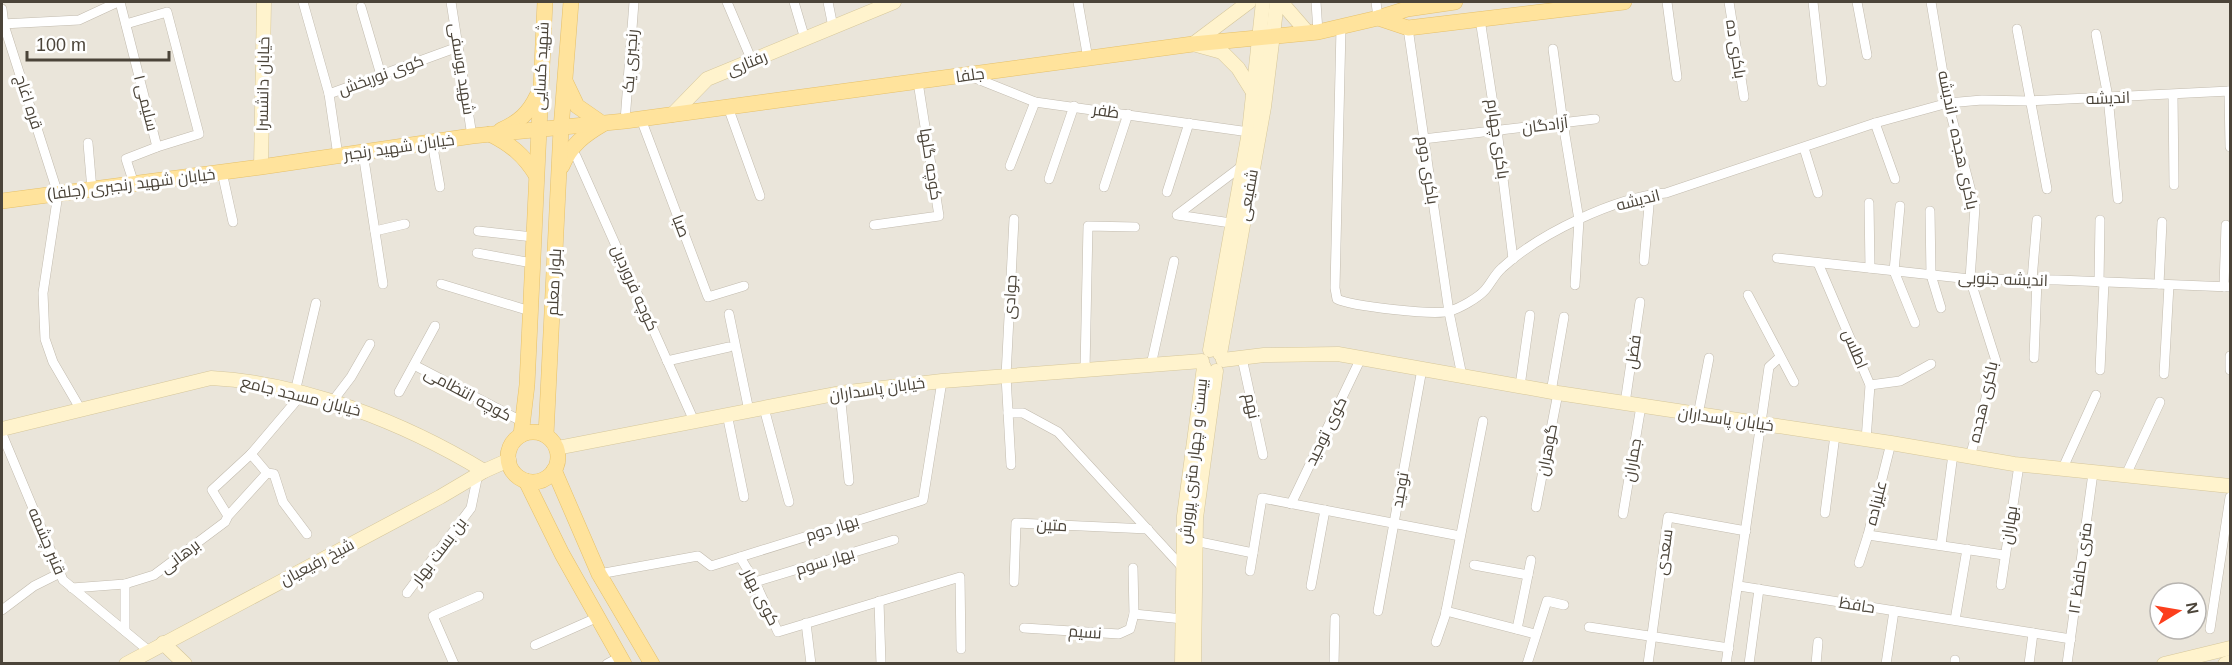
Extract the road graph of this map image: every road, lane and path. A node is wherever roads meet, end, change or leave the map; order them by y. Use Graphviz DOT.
graph roads {
  1 [pos="119,2"];
  2 [pos="264,2"];
  3 [pos="303,2"];
  4 [pos="451,2"];
  5 [pos="634,2"];
  6 [pos="727,2"];
  7 [pos="794,2"];
  8 [pos="828,2"];
  9 [pos="894,2"];
  10 [pos="1078,2"];
  11 [pos="1249,2"];
  12 [pos="1263,2"];
  13 [pos="1279,2"];
  14 [pos="1316,2"];
  15 [pos="1376,2"];
  16 [pos="1455,2"];
  17 [pos="1624,2"];
  18 [pos="1667,2"];
  19 [pos="1729,2"];
  20 [pos="1813,2"];
  21 [pos="1857,2"];
  22 [pos="1931,2"];
  23 [pos="545,4"];
  24 [pos="361,7"];
  25 [pos="570,7"];
  26 [pos="2,9"];
  27 [pos="1378,18"];
  28 [pos="1480,19"];
  29 [pos="3,24"];
  30 [pos="126,24"];
  31 [pos="833,27"];
  32 [pos="1341,28"];
  33 [pos="1408,28"];
  34 [pos="2017,29"];
  35 [pos="1313,32"];
  36 [pos="2096,34"];
  37 [pos="1265,37"];
  38 [pos="805,39"];
  39 [pos="1193,44"];
  40 [pos="458,47"];
  41 [pos="1553,49"];
  42 [pos="1867,55"];
  43 [pos="1089,59"];
  44 [pos="752,61"];
  45 [pos="381,75"];
  46 [pos="968,75"];
  47 [pos="1677,77"];
  48 [pos="565,80"];
  49 [pos="918,82"];
  50 [pos="1822,82"];
  51 [pos="539,90"];
  52 [pos="2230,91"];
  53 [pos="1254,92"];
  54 [pos="329,94"];
  55 [pos="2173,95"];
  56 [pos="1744,97"];
  57 [pos="2108,97"];
  58 [pos="2029,101"];
  59 [pos="1035,102"];
  60 [pos="1948,103"];
  61 [pos="1074,106"];
  62 [pos="728,107"];
  63 [pos="1128,114"];
  64 [pos="672,115"];
  65 [pos="1595,119"];
  66 [pos="633,120"];
  67 [pos="1189,123"];
  68 [pos="1563,123"];
  69 [pos="1875,123"];
  70 [pos="603,124"];
  71 [pos="561,129"];
  72 [pos="537,130"];
  73 [pos="1497,130"];
  74 [pos="1249,132"];
  75 [pos="490,134"];
  76 [pos="472,136"];
  77 [pos="1423,138"];
  78 [pos="432,142"];
  79 [pos="88,143"];
  80 [pos="158,147"];
  81 [pos="2230,147"];
  82 [pos="1804,148"];
  83 [pos="363,153"];
  84 [pos="338,156"];
  85 [pos="576,156"];
  86 [pos="1010,166"];
  87 [pos="1242,166"];
  88 [pos="261,167"];
  89 [pos="222,172"];
  90 [pos="559,174"];
  91 [pos="536,175"];
  92 [pos="1049,179"];
  93 [pos="1895,179"];
  94 [pos="134,184"];
  95 [pos="2174,185"];
  96 [pos="440,187"];
  97 [pos="1104,188"];
  98 [pos="2047,189"];
  99 [pos="92,190"];
  100 [pos="1167,192"];
  101 [pos="1818,193"];
  102 [pos="58,194"];
  103 [pos="1650,195"];
  104 [pos="760,196"];
  105 [pos="2118,199"];
  106 [pos="2,201"];
  107 [pos="1869,203"];
  108 [pos="1900,206"];
  109 [pos="1930,212"];
  110 [pos="1014,219"];
  111 [pos="1579,220"];
  112 [pos="2037,220"];
  113 [pos="2100,220"];
  114 [pos="233,222"];
  115 [pos="2162,222"];
  116 [pos="1237,223"];
  117 [pos="405,224"];
  118 [pos="874,225"];
  119 [pos="2226,225"];
  120 [pos="1135,227"];
  121 [pos="375,231"];
  122 [pos="478,231"];
  123 [pos="533,237"];
  124 [pos="477,253"];
  125 [pos="1777,258"];
  126 [pos="1513,259"];
  127 [pos="1174,261"];
  128 [pos="1644,261"];
  129 [pos="532,262"];
  130 [pos="1818,263"];
  131 [pos="1870,268"];
  132 [pos="1894,271"];
  133 [pos="1931,275"];
  134 [pos="1970,279"];
  135 [pos="2035,280"];
  136 [pos="2101,282"];
  137 [pos="383,284"];
  138 [pos="441,284"];
  139 [pos="1575,285"];
  140 [pos="2164,285"];
  141 [pos="744,286"];
  142 [pos="2227,287"];
  143 [pos="1748,295"];
  144 [pos="1640,302"];
  145 [pos="316,303"];
  146 [pos="1941,308"];
  147 [pos="530,311"];
  148 [pos="1449,312"];
  149 [pos="729,314"];
  150 [pos="1530,315"];
  151 [pos="1564,317"];
  152 [pos="1915,323"];
  153 [pos="435,326"];
  154 [pos="370,344"];
  155 [pos="729,347"];
  156 [pos="2230,356"];
  157 [pos="1780,357"];
  158 [pos="1242,358"];
  159 [pos="1361,358"];
  160 [pos="1709,358"];
  161 [pos="2034,358"];
  162 [pos="667,361"];
  163 [pos="1213,361"];
  164 [pos="1931,364"];
  165 [pos="414,365"];
  166 [pos="1151,365"];
  167 [pos="1422,369"];
  168 [pos="1085,370"];
  169 [pos="2100,370"];
  170 [pos="2230,370"];
  171 [pos="2164,374"];
  172 [pos="1006,376"];
  173 [pos="1462,376"];
  174 [pos="942,381"];
  175 [pos="1794,382"];
  176 [pos="1870,385"];
  177 [pos="1520,386"];
  178 [pos="399,392"];
  179 [pos="1555,392"];
  180 [pos="298,393"];
  181 [pos="840,393"];
  182 [pos="2096,395"];
  183 [pos="332,402"];
  184 [pos="2160,402"];
  185 [pos="1626,403"];
  186 [pos="1641,406"];
  187 [pos="764,408"];
  188 [pos="81,410"];
  189 [pos="749,411"];
  190 [pos="1008,413"];
  191 [pos="727,414"];
  192 [pos="1698,415"];
  193 [pos="694,421"];
  194 [pos="1483,421"];
  195 [pos="1759,424"];
  196 [pos="2,429"];
  197 [pos="522,429"];
  198 [pos="2,434"];
  199 [pos="546,435"];
  200 [pos="1835,435"];
  201 [pos="1866,440"];
  202 [pos="1891,443"];
  203 [pos="556,448"];
  204 [pos="251,454"];
  205 [pos="1953,454"];
  206 [pos="1263,455"];
  207 [pos="1970,457"];
  208 [pos="509,460"];
  209 [pos="1011,465"];
  210 [pos="2019,465"];
  211 [pos="554,470"];
  212 [pos="2062,470"];
  213 [pos="481,472"];
  214 [pos="267,473"];
  215 [pos="2093,473"];
  216 [pos="2125,477"];
  217 [pos="526,481"];
  218 [pos="849,481"];
  219 [pos="2230,486"];
  220 [pos="2230,497"];
  221 [pos="744,498"];
  222 [pos="789,502"];
  223 [pos="1291,504"];
  224 [pos="1536,507"];
  225 [pos="1325,510"];
  226 [pos="1825,513"];
  227 [pos="1623,514"];
  228 [pos="228,516"];
  229 [pos="1394,524"];
  230 [pos="1148,529"];
  231 [pos="1746,531"];
  232 [pos="307,534"];
  233 [pos="1868,535"];
  234 [pos="1460,536"];
  235 [pos="894,540"];
  236 [pos="1196,541"];
  237 [pos="1941,545"];
  238 [pos="1967,549"];
  239 [pos="1253,554"];
  240 [pos="2004,555"];
  241 [pos="740,557"];
  242 [pos="1531,560"];
  243 [pos="1859,563"];
  244 [pos="1474,565"];
  245 [pos="1133,568"];
  246 [pos="1183,568"];
  247 [pos="1250,571"];
  248 [pos="60,573"];
  249 [pos="599,574"];
  250 [pos="1528,575"];
  251 [pos="755,582"];
  252 [pos="1014,582"];
  253 [pos="125,584"];
  254 [pos="2001,585"];
  255 [pos="1311,586"];
  256 [pos="1739,586"];
  257 [pos="72,588"];
  258 [pos="1759,589"];
  259 [pos="407,593"];
  260 [pos="479,596"];
  261 [pos="879,602"];
  262 [pos="1564,605"];
  263 [pos="2,610"];
  264 [pos="1446,610"];
  265 [pos="1378,611"];
  266 [pos="1894,611"];
  267 [pos="1134,614"];
  268 [pos="596,618"];
  269 [pos="1335,618"];
  270 [pos="1183,619"];
  271 [pos="1955,620"];
  272 [pos="806,623"];
  273 [pos="1589,627"];
  274 [pos="1024,628"];
  275 [pos="1517,629"];
  276 [pos="2210,629"];
  277 [pos="124,631"];
  278 [pos="2033,633"];
  279 [pos="1535,634"];
  280 [pos="1652,636"];
  281 [pos="2071,639"];
  282 [pos="1436,642"];
  283 [pos="1818,642"];
  284 [pos="164,643"];
  285 [pos="535,645"];
  286 [pos="1729,648"];
  287 [pos="2230,648"];
  288 [pos="961,649"];
  289 [pos="149,651"];
  290 [pos="617,661"];
  291 [pos="2230,662"];
  292 [pos="126,663"];
  293 [pos="185,663"];
  294 [pos="454,663"];
  295 [pos="652,663"];
  296 [pos="811,663"];
  297 [pos="881,663"];
  298 [pos="1182,663"];
  299 [pos="1194,663"];
  300 [pos="1334,663"];
  301 [pos="1527,663"];
  302 [pos="1648,663"];
  303 [pos="1726,663"];
  304 [pos="1749,663"];
  305 [pos="1816,663"];
  306 [pos="1886,663"];
  307 [pos="2029,663"];
  308 [pos="2067,663"];
  309 [pos="2164,663"];
  310 [pos="2225,663"];
  1 -- 29 [label="street"];
  1 -- 30 [label="street, سلیمی ۱"];
  2 -- 88 [label="street, خیابان دانشسرا"];
  3 -- 54 [label="street"];
  4 -- 40 [label="street, شهید یوسفی"];
  5 -- 66 [label="street, رنجبری یک"];
  6 -- 44 [label="street"];
  7 -- 38 [label="street"];
  8 -- 31 [label="street"];
  9 -- 31 [label="street, رفتاری"];
  10 -- 43 [label="street"];
  11 -- 39 [label="street"];
  12 -- 37 [label="street"];
  13 -- 35 [label="street"];
  13 -- 37 [label="street"];
  14 -- 35 [label="street"];
  15 -- 27 [label="street"];
  16 -- 27 [label="main road, جلفا"];
  17 -- 28 [label="main road"];
  18 -- 47 [label="street"];
  19 -- 56 [label="street, باکری ده"];
  20 -- 50 [label="street"];
  21 -- 42 [label="street"];
  22 -- 60 [label="street, باکری هجده - اندیشه"];
  23 -- 25 [label="main road"];
  23 -- 51 [label="main road, شهید کسایی"];
  24 -- 45 [label="street"];
  25 -- 48 [label="main road, شهید کسایی"];
  26 -- 29 [label="street, قره اغاج"];
  27 -- 32 [label="main road, جلفا"];
  27 -- 33 [label="main road"];
  28 -- 33 [label="main road"];
  28 -- 73 [label="street, باکری چهارم"];
  29 -- 102 [label="street, قره اغاج"];
  30 -- 80 [label="street, سلیمی ۱"];
  30 -- 80 [label="street"];
  31 -- 38 [label="street, رفتاری"];
  32 -- 35 [label="main road, جلفا"];
  32 -- 148 [label="street"];
  33 -- 77 [label="street, باکری دوم"];
  34 -- 58 [label="street"];
  35 -- 37 [label="main road, جلفا"];
  36 -- 57 [label="street"];
  37 -- 39 [label="main road, جلفا"];
  37 -- 53 [label="street, شفیعی"];
  37 -- 116 [label="street, شفیعی"];
  38 -- 44 [label="street, رفتاری"];
  39 -- 43 [label="main road, جلفا"];
  39 -- 53 [label="street"];
  40 -- 45 [label="street, کوی نوربخش"];
  40 -- 76 [label="street, شهید یوسفی"];
  41 -- 68 [label="street"];
  43 -- 46 [label="main road, جلفا"];
  44 -- 64 [label="street, رفتاری"];
  45 -- 54 [label="street, کوی نوربخش"];
  46 -- 49 [label="main road, جلفا"];
  46 -- 59 [label="street, ظفر"];
  48 -- 70 [label="main road"];
  48 -- 71 [label="main road, شهید کسایی"];
  49 -- 62 [label="main road, جلفا"];
  49 -- 118 [label="street, کوچه گلها"];
  51 -- 72 [label="main road, شهید کسایی"];
  51 -- 75 [label="main road"];
  52 -- 55 [label="street, اندیشه"];
  52 -- 81 [label="street"];
  53 -- 74 [label="street, شفیعی"];
  54 -- 84 [label="street, کوی نوربخش"];
  55 -- 57 [label="street, اندیشه"];
  55 -- 95 [label="street"];
  57 -- 58 [label="street, اندیشه"];
  57 -- 105 [label="street"];
  58 -- 60 [label="street, اندیشه"];
  58 -- 98 [label="street"];
  59 -- 61 [label="street, ظفر"];
  59 -- 86 [label="street"];
  60 -- 69 [label="street, اندیشه"];
  60 -- 134 [label="street, باکری هجده - اندیشه"];
  61 -- 63 [label="street, ظفر"];
  61 -- 92 [label="street"];
  62 -- 64 [label="main road, جلفا"];
  62 -- 104 [label="street"];
  63 -- 67 [label="street, ظفر"];
  63 -- 97 [label="street"];
  64 -- 66 [label="main road, جلفا"];
  65 -- 68 [label="street, آزادگان"];
  66 -- 70 [label="main road, جلفا"];
  66 -- 141 [label="street, صبا"];
  67 -- 74 [label="street, ظفر"];
  67 -- 100 [label="street"];
  68 -- 73 [label="street, آزادگان"];
  68 -- 111 [label="street"];
  69 -- 82 [label="street, اندیشه"];
  69 -- 93 [label="street"];
  70 -- 71 [label="main road, جلفا"];
  70 -- 90 [label="main road"];
  71 -- 72 [label="main road, جلفا"];
  71 -- 90 [label="main road, بلوار معلم"];
  72 -- 75 [label="main road, خیابان شهید رنجبر"];
  72 -- 91 [label="main road, بلوار معلم"];
  73 -- 77 [label="street, آزادگان"];
  73 -- 126 [label="street, باکری چهارم"];
  74 -- 87 [label="street, شفیعی"];
  75 -- 76 [label="main road, خیابان شهید رنجبر"];
  75 -- 91 [label="main road"];
  76 -- 78 [label="main road, خیابان شهید رنجبر"];
  77 -- 148 [label="street, باکری دوم"];
  78 -- 83 [label="main road, خیابان شهید رنجبر"];
  78 -- 96 [label="street"];
  79 -- 99 [label="street"];
  80 -- 94 [label="street"];
  82 -- 101 [label="street"];
  82 -- 103 [label="street, اندیشه"];
  83 -- 84 [label="main road, خیابان شهید رنجبر"];
  83 -- 121 [label="street"];
  84 -- 88 [label="main road, خیابان شهید رنجبر"];
  85 -- 162 [label="street, کوچه فروردین"];
  87 -- 116 [label="street, شفیعی"];
  87 -- 116 [label="street"];
  88 -- 89 [label="main road, خیابان شهید رنجبری (جلفا)"];
  89 -- 94 [label="main road, خیابان شهید رنجبری (جلفا)"];
  89 -- 114 [label="street"];
  90 -- 199 [label="main road, بلوار معلم"];
  91 -- 123 [label="main road, بلوار معلم"];
  94 -- 99 [label="main road, خیابان شهید رنجبری (جلفا)"];
  99 -- 102 [label="main road, خیابان شهید رنجبری (جلفا)"];
  102 -- 106 [label="main road, خیابان شهید رنجبری (جلفا)"];
  102 -- 188 [label="street"];
  103 -- 111 [label="street, اندیشه"];
  103 -- 128 [label="street"];
  107 -- 131 [label="street"];
  108 -- 132 [label="street"];
  109 -- 133 [label="street"];
  110 -- 172 [label="street, جوادی"];
  111 -- 126 [label="street, اندیشه"];
  111 -- 139 [label="street"];
  112 -- 135 [label="street"];
  113 -- 136 [label="street"];
  115 -- 140 [label="street"];
  116 -- 163 [label="street, شفیعی"];
  117 -- 121 [label="street"];
  119 -- 142 [label="street"];
  120 -- 168 [label="street"];
  121 -- 137 [label="street"];
  122 -- 123 [label="street"];
  123 -- 129 [label="main road, بلوار معلم"];
  124 -- 129 [label="street"];
  125 -- 130 [label="street, اندیشه جنوبی"];
  126 -- 148 [label="street, اندیشه"];
  127 -- 166 [label="street"];
  129 -- 147 [label="main road, بلوار معلم"];
  130 -- 131 [label="street, اندیشه جنوبی"];
  130 -- 176 [label="street, اطلس"];
  131 -- 132 [label="street, اندیشه جنوبی"];
  132 -- 133 [label="street, اندیشه جنوبی"];
  132 -- 152 [label="street"];
  133 -- 134 [label="street, اندیشه جنوبی"];
  133 -- 146 [label="street"];
  134 -- 135 [label="street, اندیشه جنوبی"];
  134 -- 207 [label="street, باکری هجده"];
  135 -- 136 [label="street, اندیشه جنوبی"];
  135 -- 161 [label="street"];
  136 -- 140 [label="street, اندیشه جنوبی"];
  136 -- 169 [label="street"];
  138 -- 147 [label="street"];
  140 -- 142 [label="street, اندیشه جنوبی"];
  140 -- 171 [label="street"];
  143 -- 157 [label="street"];
  144 -- 185 [label="street, فضل"];
  145 -- 180 [label="street"];
  147 -- 197 [label="main road, بلوار معلم"];
  148 -- 173 [label="street, باکری دوم"];
  149 -- 189 [label="street"];
  150 -- 177 [label="street"];
  151 -- 179 [label="street, گوهران"];
  153 -- 165 [label="street, کوچه انتظامی"];
  154 -- 183 [label="street"];
  155 -- 162 [label="street"];
  156 -- 170 [label="street"];
  157 -- 175 [label="street"];
  157 -- 195 [label="street"];
  158 -- 159 [label="street, خیابان پاسداران"];
  158 -- 163 [label="street, خیابان پاسداران"];
  158 -- 206 [label="street, نهم"];
  159 -- 167 [label="street, خیابان پاسداران"];
  159 -- 223 [label="street, کوی توحید"];
  160 -- 192 [label="street"];
  162 -- 193 [label="street, کوچه فروردین"];
  163 -- 166 [label="street, خیابان پاسداران"];
  163 -- 236 [label="street, بیست و چهار متری پرورش"];
  163 -- 246 [label="street, بیست و چهار متری پرورش"];
  164 -- 176 [label="street"];
  165 -- 178 [label="street, کوچه انتظامی"];
  165 -- 197 [label="street, کوچه انتظامی"];
  166 -- 168 [label="street, خیابان پاسداران"];
  167 -- 173 [label="street, خیابان پاسداران"];
  167 -- 229 [label="street, توحید"];
  168 -- 172 [label="street, خیابان پاسداران"];
  172 -- 174 [label="street, خیابان پاسداران"];
  172 -- 190 [label="street, جوادی"];
  173 -- 177 [label="street, خیابان پاسداران"];
  174 -- 181 [label="street, خیابان پاسداران"];
  174 -- 241 [label="street, بهار دوم"];
  176 -- 201 [label="street, اطلس"];
  177 -- 179 [label="street, خیابان پاسداران"];
  179 -- 185 [label="street, خیابان پاسداران"];
  179 -- 224 [label="street, گوهران"];
  180 -- 183 [label="street, خیابان مسجد جامع"];
  180 -- 188 [label="street, خیابان مسجد جامع"];
  180 -- 204 [label="street"];
  181 -- 187 [label="street, خیابان پاسداران"];
  181 -- 218 [label="street"];
  182 -- 212 [label="street"];
  183 -- 213 [label="street, خیابان مسجد جامع"];
  184 -- 216 [label="street"];
  185 -- 186 [label="street, خیابان پاسداران"];
  186 -- 192 [label="street, خیابان پاسداران"];
  186 -- 227 [label="street, جماران"];
  187 -- 189 [label="street, خیابان پاسداران"];
  187 -- 222 [label="street"];
  188 -- 196 [label="street, خیابان مسجد جامع"];
  189 -- 191 [label="street, خیابان پاسداران"];
  190 -- 209 [label="street, جوادی"];
  190 -- 230 [label="street"];
  191 -- 193 [label="street, خیابان پاسداران"];
  191 -- 221 [label="street"];
  192 -- 195 [label="street, خیابان پاسداران"];
  193 -- 203 [label="street, خیابان پاسداران"];
  194 -- 234 [label="street"];
  195 -- 200 [label="street, خیابان پاسداران"];
  195 -- 231 [label="street"];
  197 -- 199 [label="main road"];
  197 -- 208 [label="main road"];
  198 -- 248 [label="street, قنبر چشمه"];
  199 -- 203 [label="main road"];
  200 -- 201 [label="street, خیابان پاسداران"];
  200 -- 226 [label="street"];
  201 -- 202 [label="street, خیابان پاسداران"];
  202 -- 205 [label="street, خیابان پاسداران"];
  202 -- 233 [label="street, علیزاده"];
  203 -- 211 [label="main road"];
  204 -- 214 [label="street"];
  204 -- 228 [label="street"];
  205 -- 207 [label="street, خیابان پاسداران"];
  205 -- 237 [label="street"];
  207 -- 210 [label="street, خیابان پاسداران"];
  208 -- 213 [label="street, شیخ رفیعیان"];
  208 -- 217 [label="main road"];
  210 -- 212 [label="street, خیابان پاسداران"];
  210 -- 240 [label="street, بهاران"];
  211 -- 217 [label="main road"];
  211 -- 249 [label="main road"];
  212 -- 215 [label="street, خیابان پاسداران"];
  213 -- 259 [label="street, بن بست بهار"];
  213 -- 284 [label="street, شیخ رفیعیان"];
  214 -- 228 [label="street, برهانی"];
  214 -- 232 [label="street"];
  215 -- 216 [label="street, خیابان پاسداران"];
  215 -- 281 [label="street, ۱۲ متری حافظ"];
  216 -- 219 [label="street, خیابان پاسداران"];
  217 -- 268 [label="main road"];
  220 -- 276 [label="street"];
  223 -- 225 [label="street"];
  223 -- 239 [label="street"];
  225 -- 229 [label="street"];
  225 -- 255 [label="street"];
  228 -- 253 [label="street, برهانی"];
  229 -- 234 [label="street"];
  229 -- 265 [label="street, توحید"];
  230 -- 246 [label="street"];
  230 -- 252 [label="street, متین"];
  231 -- 256 [label="street"];
  231 -- 280 [label="street, سعدی"];
  233 -- 237 [label="street"];
  233 -- 243 [label="street, علیزاده"];
  234 -- 264 [label="street"];
  235 -- 251 [label="street, بهار سوم"];
  236 -- 239 [label="street"];
  236 -- 299 [label="street, بیست و چهار متری پرورش"];
  237 -- 238 [label="street"];
  238 -- 240 [label="street"];
  238 -- 271 [label="street"];
  239 -- 247 [label="street"];
  240 -- 254 [label="street, بهاران"];
  241 -- 249 [label="street, کوی بهار"];
  241 -- 251 [label="street, کوی بهار"];
  242 -- 250 [label="street"];
  244 -- 250 [label="street"];
  245 -- 267 [label="street"];
  246 -- 270 [label="street, بیست و چهار متری پرورش"];
  248 -- 257 [label="street, قنبر چشمه"];
  248 -- 263 [label="street"];
  249 -- 295 [label="main road"];
  250 -- 275 [label="street"];
  251 -- 272 [label="street, کوی بهار"];
  253 -- 257 [label="street, برهانی"];
  253 -- 277 [label="street"];
  256 -- 258 [label="street, حافظ"];
  256 -- 286 [label="street"];
  257 -- 277 [label="street, قنبر چشمه"];
  258 -- 266 [label="street, حافظ"];
  258 -- 304 [label="street"];
  260 -- 294 [label="street"];
  261 -- 272 [label="street, کوی بهار"];
  261 -- 288 [label="street, کوی بهار"];
  261 -- 297 [label="street"];
  262 -- 279 [label="street"];
  264 -- 275 [label="street"];
  264 -- 282 [label="street"];
  266 -- 271 [label="street, حافظ"];
  266 -- 306 [label="street"];
  267 -- 270 [label="street"];
  267 -- 274 [label="street, نسیم"];
  268 -- 285 [label="street"];
  268 -- 290 [label="main road"];
  269 -- 300 [label="street"];
  270 -- 298 [label="street, بیست و چهار متری پرورش"];
  271 -- 278 [label="street, حافظ"];
  272 -- 296 [label="street"];
  273 -- 280 [label="street"];
  275 -- 279 [label="street"];
  277 -- 289 [label="street, قنبر چشمه"];
  278 -- 281 [label="street, حافظ"];
  278 -- 307 [label="street"];
  279 -- 301 [label="street"];
  280 -- 286 [label="street"];
  280 -- 302 [label="street, سعدی"];
  281 -- 308 [label="street, ۱۲ متری حافظ"];
  283 -- 305 [label="street"];
  284 -- 289 [label="street, شیخ رفیعیان"];
  284 -- 293 [label="street"];
  286 -- 303 [label="street"];
  287 -- 309 [label="street"];
  289 -- 292 [label="street, شیخ رفیعیان"];
  291 -- 310 [label="street"];
}
